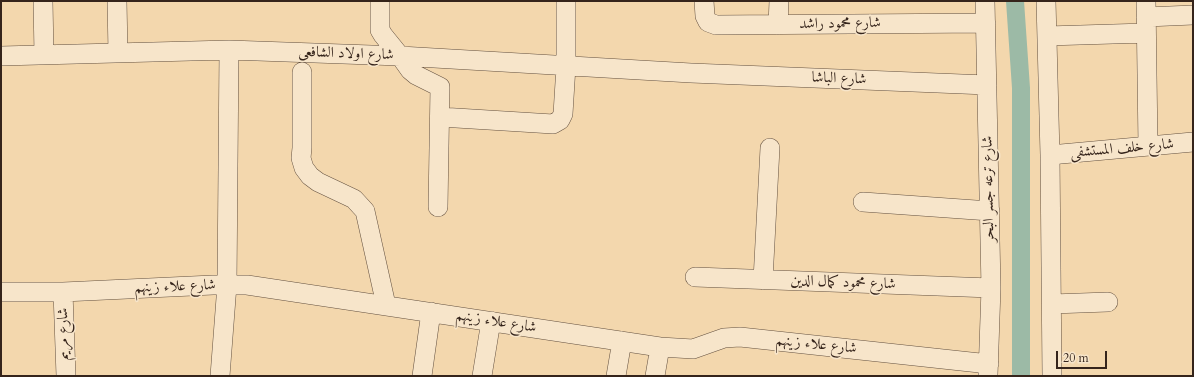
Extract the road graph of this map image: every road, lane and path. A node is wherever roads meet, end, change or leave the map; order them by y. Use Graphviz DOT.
graph roads {
  1 [pos="43,1"];
  2 [pos="116,1"];
  3 [pos="380,1"];
  4 [pos="566,1"];
  5 [pos="779,1"];
  6 [pos="985,1"];
  7 [pos="1046,1"];
  8 [pos="704,6"];
  9 [pos="1193,15"];
  10 [pos="1146,17"];
  11 [pos="986,23"];
  12 [pos="778,25"];
  13 [pos="1047,36"];
  14 [pos="229,50"];
  15 [pos="118,53"];
  16 [pos="44,55"];
  17 [pos="1,56"];
  18 [pos="400,56"];
  19 [pos="566,66"];
  20 [pos="302,72"];
  21 [pos="691,73"];
  22 [pos="987,85"];
  23 [pos="440,117"];
  24 [pos="1193,142"];
  25 [pos="1148,146"];
  26 [pos="770,148"];
  27 [pos="1050,155"];
  28 [pos="863,202"];
  29 [pos="438,207"];
  30 [pos="990,211"];
  31 [pos="695,277"];
  32 [pos="763,280"];
  33 [pos="227,285"];
  34 [pos="991,288"];
  35 [pos="1,292"];
  36 [pos="63,292"];
  37 [pos="1108,302"];
  38 [pos="1052,304"];
  39 [pos="386,305"];
  40 [pos="431,312"];
  41 [pos="491,321"];
  42 [pos="622,341"];
  43 [pos="660,347"];
  44 [pos="988,370"];
  45 [pos="66,376"];
  46 [pos="220,376"];
  47 [pos="422,376"];
  48 [pos="482,376"];
  49 [pos="616,376"];
  50 [pos="655,376"];
  51 [pos="1052,376"];
  1 -- 16 [label="street"];
  2 -- 15 [label="street"];
  3 -- 18 [label="street"];
  4 -- 19 [label="street"];
  5 -- 12 [label="street"];
  6 -- 11 [label="street, شارع ترعه جسر البحر"];
  7 -- 13 [label="street"];
  8 -- 12 [label="street, شارع محمود راشد"];
  9 -- 10 [label="street"];
  10 -- 13 [label="street"];
  10 -- 25 [label="street"];
  11 -- 12 [label="street, شارع محمود راشد"];
  11 -- 22 [label="street, شارع ترعه جسر البحر"];
  13 -- 27 [label="street"];
  14 -- 15 [label="street, شارع اولاد الشافعى"];
  14 -- 18 [label="street, شارع اولاد الشافعى"];
  14 -- 33 [label="street"];
  15 -- 16 [label="street, شارع اولاد الشافعى"];
  16 -- 17 [label="street, شارع اولاد الشافعى"];
  18 -- 19 [label="street, شارع اولاد الشافعى"];
  18 -- 23 [label="street"];
  19 -- 21 [label="street, شارع اولاد الشافعى"];
  19 -- 23 [label="street"];
  20 -- 39 [label="street"];
  21 -- 22 [label="street, شارع الباشا"];
  22 -- 30 [label="street, شارع ترعه جسر البحر"];
  23 -- 29 [label="street"];
  24 -- 25 [label="street, شارع خلف المستشفى"];
  25 -- 27 [label="street, شارع خلف المستشفى"];
  26 -- 32 [label="street"];
  27 -- 38 [label="street"];
  28 -- 30 [label="street"];
  30 -- 34 [label="street, شارع ترعه جسر البحر"];
  31 -- 32 [label="street, شارع محمود كمال الدين"];
  32 -- 34 [label="street, شارع محمود كمال الدين"];
  33 -- 36 [label="street, شارع علاء زينهم"];
  33 -- 39 [label="street, شارع علاء زينهم"];
  33 -- 46 [label="street"];
  34 -- 44 [label="street, شارع ترعه جسر البحر"];
  35 -- 36 [label="street, شارع علاء زينهم"];
  36 -- 45 [label="street, شارع مريم"];
  37 -- 38 [label="street"];
  38 -- 51 [label="street"];
  39 -- 40 [label="street, شارع علاء زينهم"];
  40 -- 41 [label="street, شارع علاء زينهم"];
  40 -- 47 [label="street"];
  41 -- 42 [label="street, شارع علاء زينهم"];
  41 -- 48 [label="street"];
  42 -- 43 [label="street, شارع علاء زينهم"];
  42 -- 49 [label="street"];
  43 -- 44 [label="street, شارع علاء زينهم"];
  43 -- 50 [label="street"];
}
